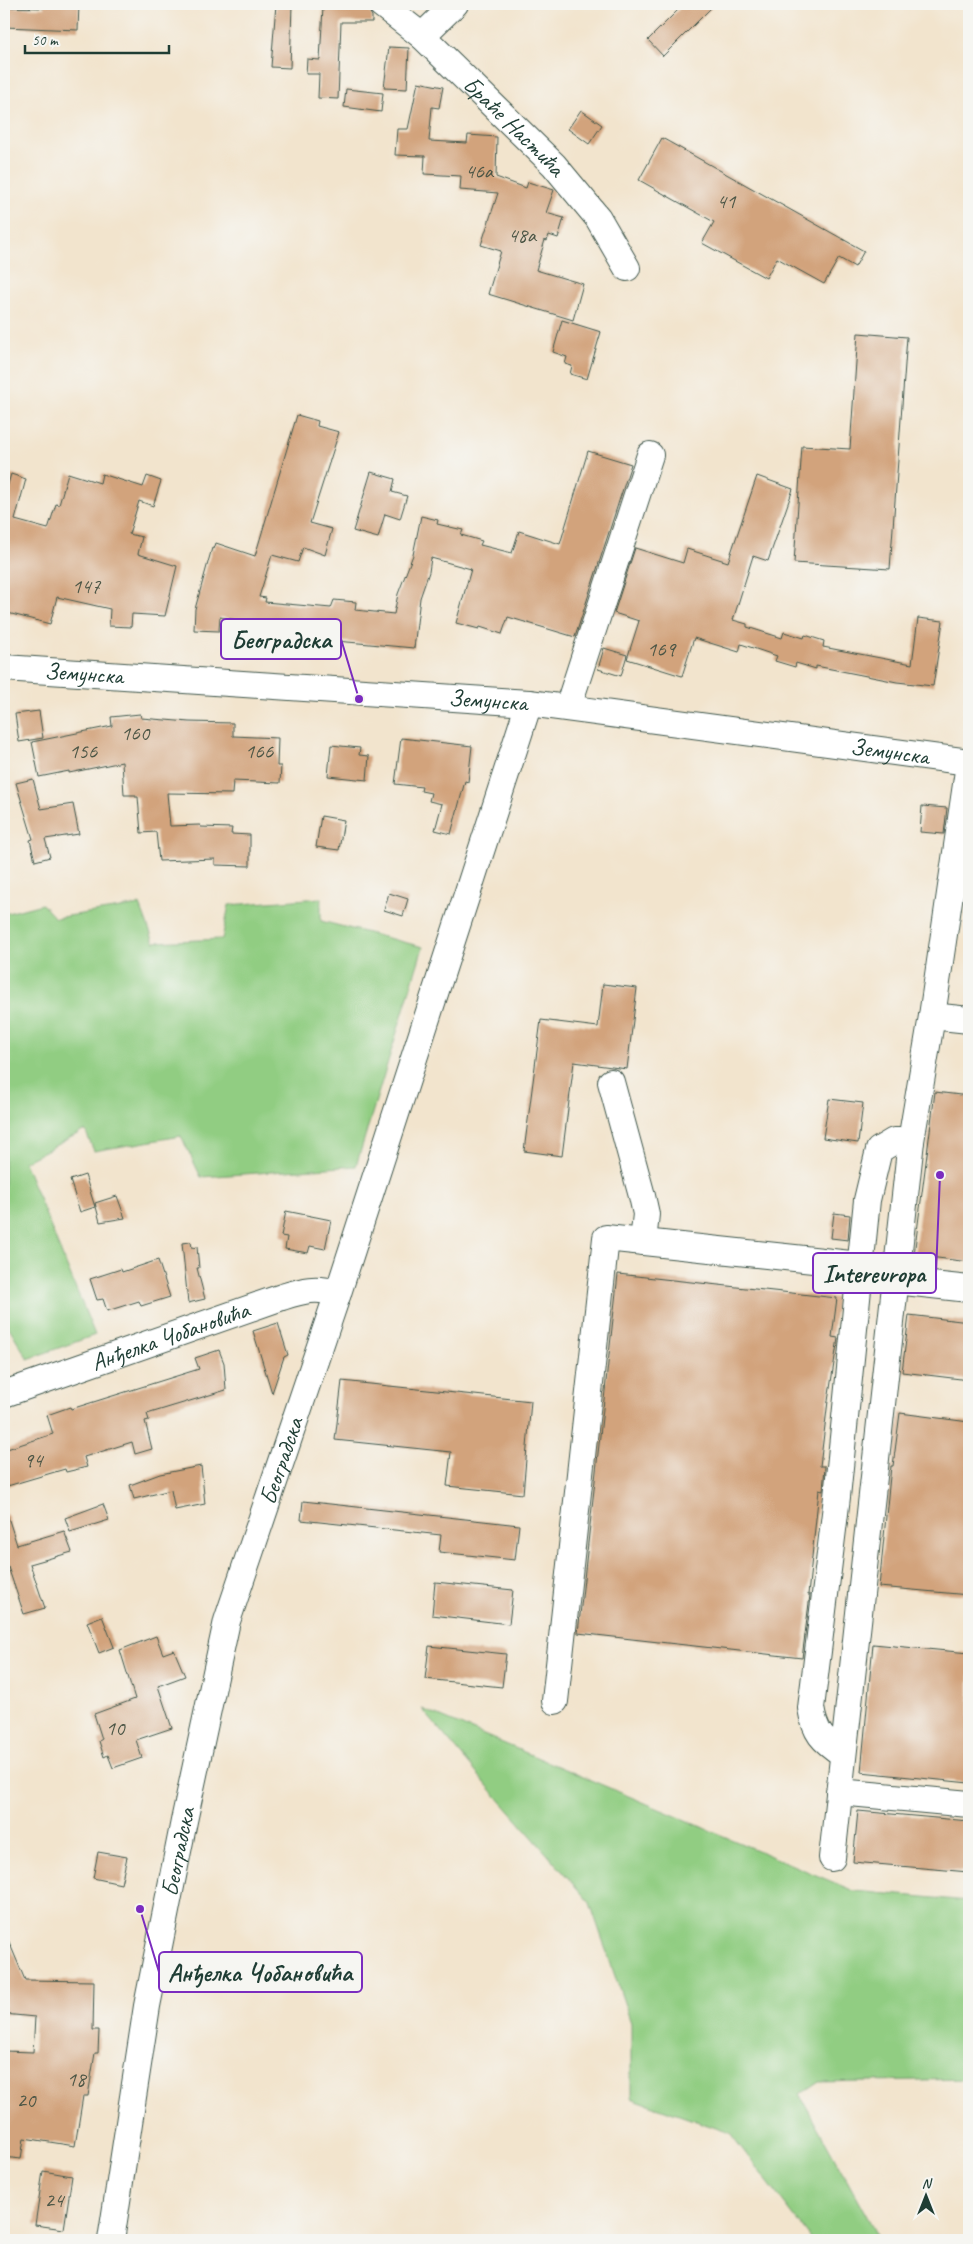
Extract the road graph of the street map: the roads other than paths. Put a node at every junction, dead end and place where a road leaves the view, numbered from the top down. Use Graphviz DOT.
graph roads {
  1 [pos="381,4"];
  2 [pos="455,4"];
  3 [pos="422,36"];
  4 [pos="627,268"];
  5 [pos="650,455"];
  6 [pos="4,668"];
  7 [pos="530,703"];
  8 [pos="568,707"];
  9 [pos="969,763"];
  10 [pos="932,1016"];
  11 [pos="969,1020"];
  12 [pos="611,1082"];
  13 [pos="911,1141"];
  14 [pos="643,1242"];
  15 [pos="860,1265"];
  16 [pos="895,1281"];
  17 [pos="969,1289"];
  18 [pos="338,1293"];
  19 [pos="4,1394"];
  20 [pos="555,1701"];
  21 [pos="843,1754"];
  22 [pos="839,1792"];
  23 [pos="969,1804"];
  24 [pos="832,1858"];
  25 [pos="112,2240"];
  1 -- 3 [label="street, Браће Настића"];
  2 -- 3 [label="street"];
  3 -- 4 [label="street, Браће Настића"];
  5 -- 8 [label="street"];
  6 -- 7 [label="street, Земунска"];
  7 -- 8 [label="street, Земунска"];
  7 -- 18 [label="street, Београдска"];
  8 -- 9 [label="street, Земунска"];
  9 -- 10 [label="street"];
  10 -- 11 [label="street"];
  10 -- 13 [label="street"];
  12 -- 14 [label="street"];
  13 -- 15 [label="street"];
  13 -- 16 [label="street"];
  14 -- 15 [label="street"];
  14 -- 20 [label="street"];
  15 -- 21 [label="street"];
  16 -- 17 [label="street"];
  16 -- 21 [label="street"];
  18 -- 19 [label="street, Анђелка Чобановића"];
  18 -- 25 [label="street, Београдска"];
  21 -- 22 [label="street"];
  22 -- 23 [label="street"];
  22 -- 24 [label="street"];
}
